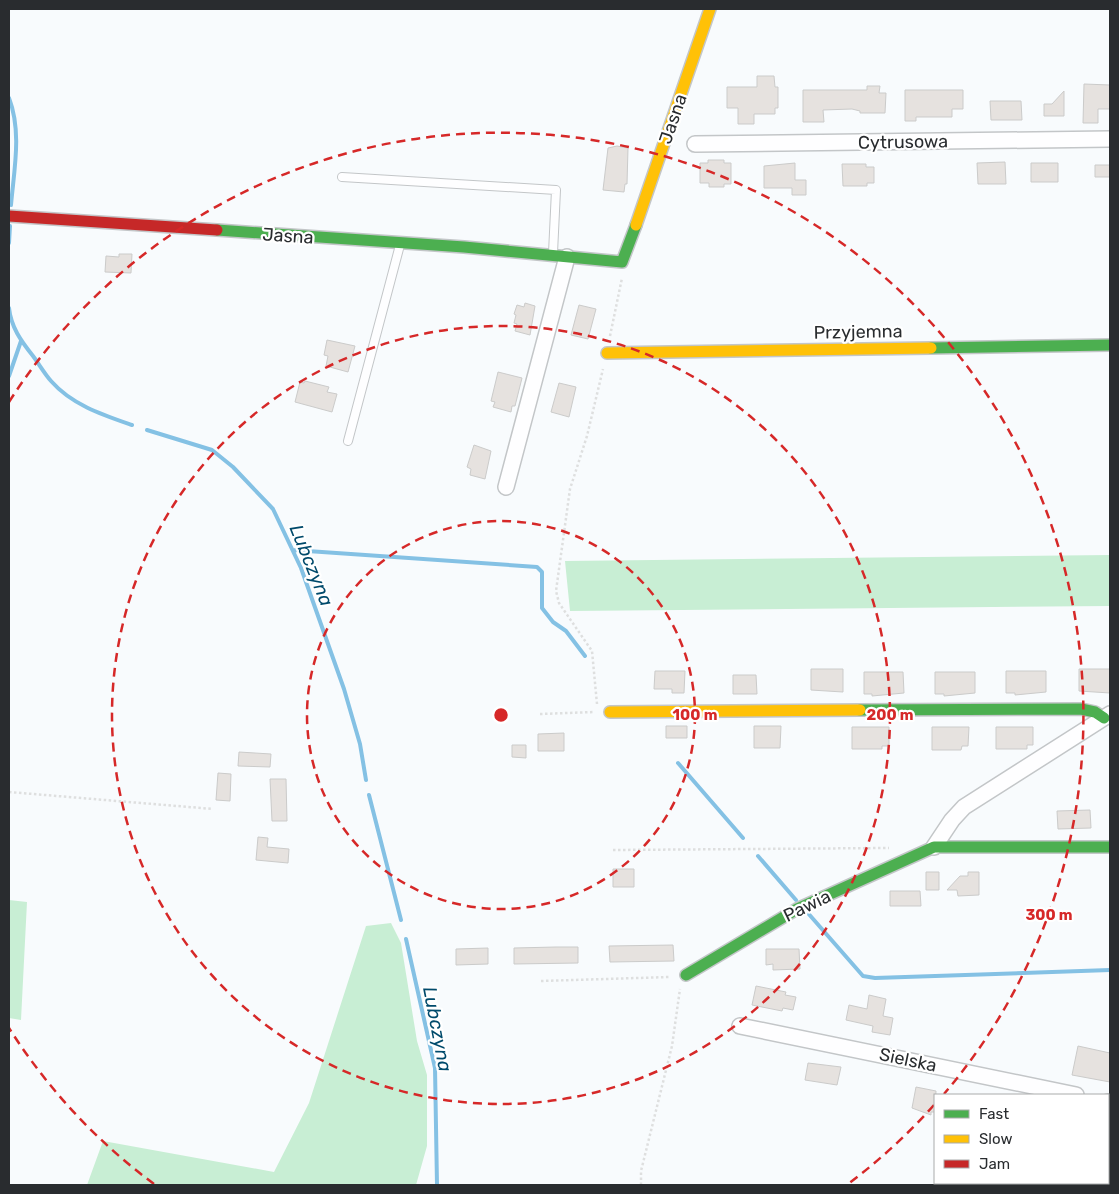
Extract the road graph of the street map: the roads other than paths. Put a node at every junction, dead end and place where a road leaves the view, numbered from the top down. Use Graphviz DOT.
graph roads {
  1 [pos="710,9"];
  2 [pos="1110,139"];
  3 [pos="695,144"];
  4 [pos="342,177"];
  5 [pos="9,216"];
  6 [pos="400,244"];
  7 [pos="560,256"];
  8 [pos="1110,345"];
  9 [pos="607,354"];
  10 [pos="348,441"];
  11 [pos="506,487"];
  12 [pos="607,712"];
  13 [pos="1107,716"];
  14 [pos="1110,847"];
  15 [pos="934,848"];
  16 [pos="686,975"];
  17 [pos="740,1026"];
  18 [pos="1071,1094"];
  1 -- 7 [label="street, Jasna"];
  2 -- 3 [label="street, Cytrusowa"];
  4 -- 7 [label="lane"];
  5 -- 6 [label="street, Jasna"];
  6 -- 7 [label="street, Jasna"];
  6 -- 10 [label="lane"];
  7 -- 11 [label="street"];
  8 -- 9 [label="street, Przyjemna"];
  12 -- 13 [label="street"];
  13 -- 15 [label="street"];
  14 -- 15 [label="street, Pawia"];
  15 -- 16 [label="street, Pawia"];
  17 -- 18 [label="street, Sielska"];
}
